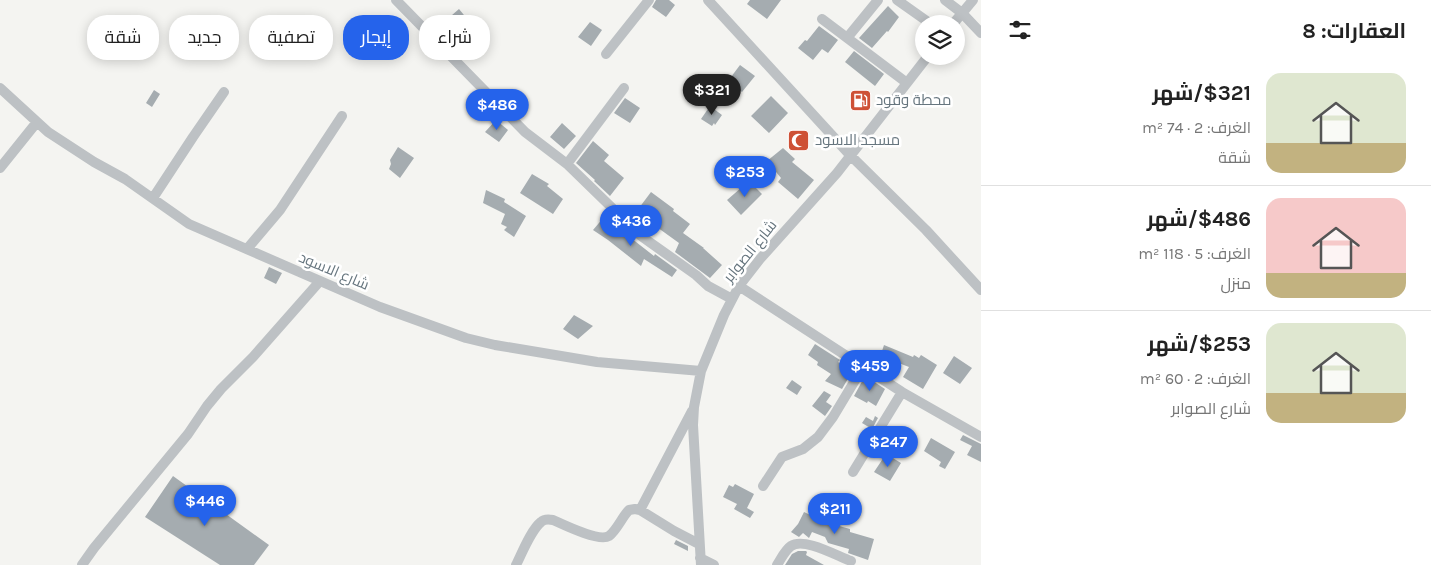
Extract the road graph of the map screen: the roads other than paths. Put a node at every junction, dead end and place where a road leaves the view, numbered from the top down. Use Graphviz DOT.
graph roads {
  1 [pos="396,0"];
  2 [pos="649,0"];
  3 [pos="708,0"];
  4 [pos="878,0"];
  5 [pos="897,0"];
  6 [pos="945,0"];
  7 [pos="972,0"];
  8 [pos="962,12"];
  9 [pos="918,15"];
  10 [pos="960,15"];
  11 [pos="822,19"];
  12 [pos="981,33"];
  13 [pos="846,38"];
  14 [pos="606,54"];
  15 [pos="921,65"];
  16 [pos="906,83"];
  17 [pos="0,88"];
  18 [pos="624,88"];
  19 [pos="224,92"];
  20 [pos="342,116"];
  21 [pos="37,122"];
  22 [pos="850,155"];
  23 [pos="567,164"];
  24 [pos="0,168"];
  25 [pos="153,198"];
  26 [pos="247,249"];
  27 [pos="320,281"];
  28 [pos="739,286"];
  29 [pos="981,290"];
  30 [pos="732,299"];
  31 [pos="863,367"];
  32 [pos="701,371"];
  33 [pos="902,392"];
  34 [pos="694,407"];
  35 [pos="981,437"];
  36 [pos="852,472"];
  37 [pos="763,486"];
  38 [pos="640,510"];
  39 [pos="700,544"];
  40 [pos="851,561"];
  41 [pos="700,562"];
  42 [pos="82,565"];
  43 [pos="516,565"];
  44 [pos="714,565"];
  45 [pos="777,565"];
  1 -- 23 [label="street"];
  2 -- 14 [label="street"];
  3 -- 22 [label="street"];
  4 -- 13 [label="street"];
  5 -- 9 [label="street"];
  6 -- 8 [label="street"];
  7 -- 8 [label="street"];
  8 -- 10 [label="street"];
  8 -- 12 [label="street"];
  11 -- 13 [label="street"];
  13 -- 16 [label="street"];
  15 -- 16 [label="street, شارع الصوابر"];
  16 -- 22 [label="street, شارع الصوابر"];
  17 -- 21 [label="street, شارع الاسود"];
  18 -- 23 [label="street"];
  19 -- 25 [label="street"];
  20 -- 26 [label="street"];
  21 -- 24 [label="street"];
  21 -- 25 [label="street, شارع الاسود"];
  22 -- 28 [label="street, شارع الصوابر"];
  22 -- 29 [label="street"];
  23 -- 30 [label="street"];
  25 -- 26 [label="street, شارع الاسود"];
  26 -- 27 [label="street, شارع الاسود"];
  27 -- 32 [label="street, شارع الاسود"];
  27 -- 42 [label="street"];
  28 -- 30 [label="street, شارع الصوابر"];
  28 -- 31 [label="street"];
  30 -- 32 [label="street, شارع الصوابر"];
  31 -- 33 [label="street"];
  31 -- 37 [label="street"];
  32 -- 34 [label="street, شارع الصوابر"];
  33 -- 35 [label="street"];
  33 -- 36 [label="street"];
  34 -- 38 [label="street"];
  34 -- 39 [label="street, شارع الصوابر"];
  38 -- 39 [label="street"];
  38 -- 43 [label="street"];
  39 -- 41 [label="street, شارع الصوابر"];
  40 -- 45 [label="street"];
  41 -- 44 [label="street"];
}
